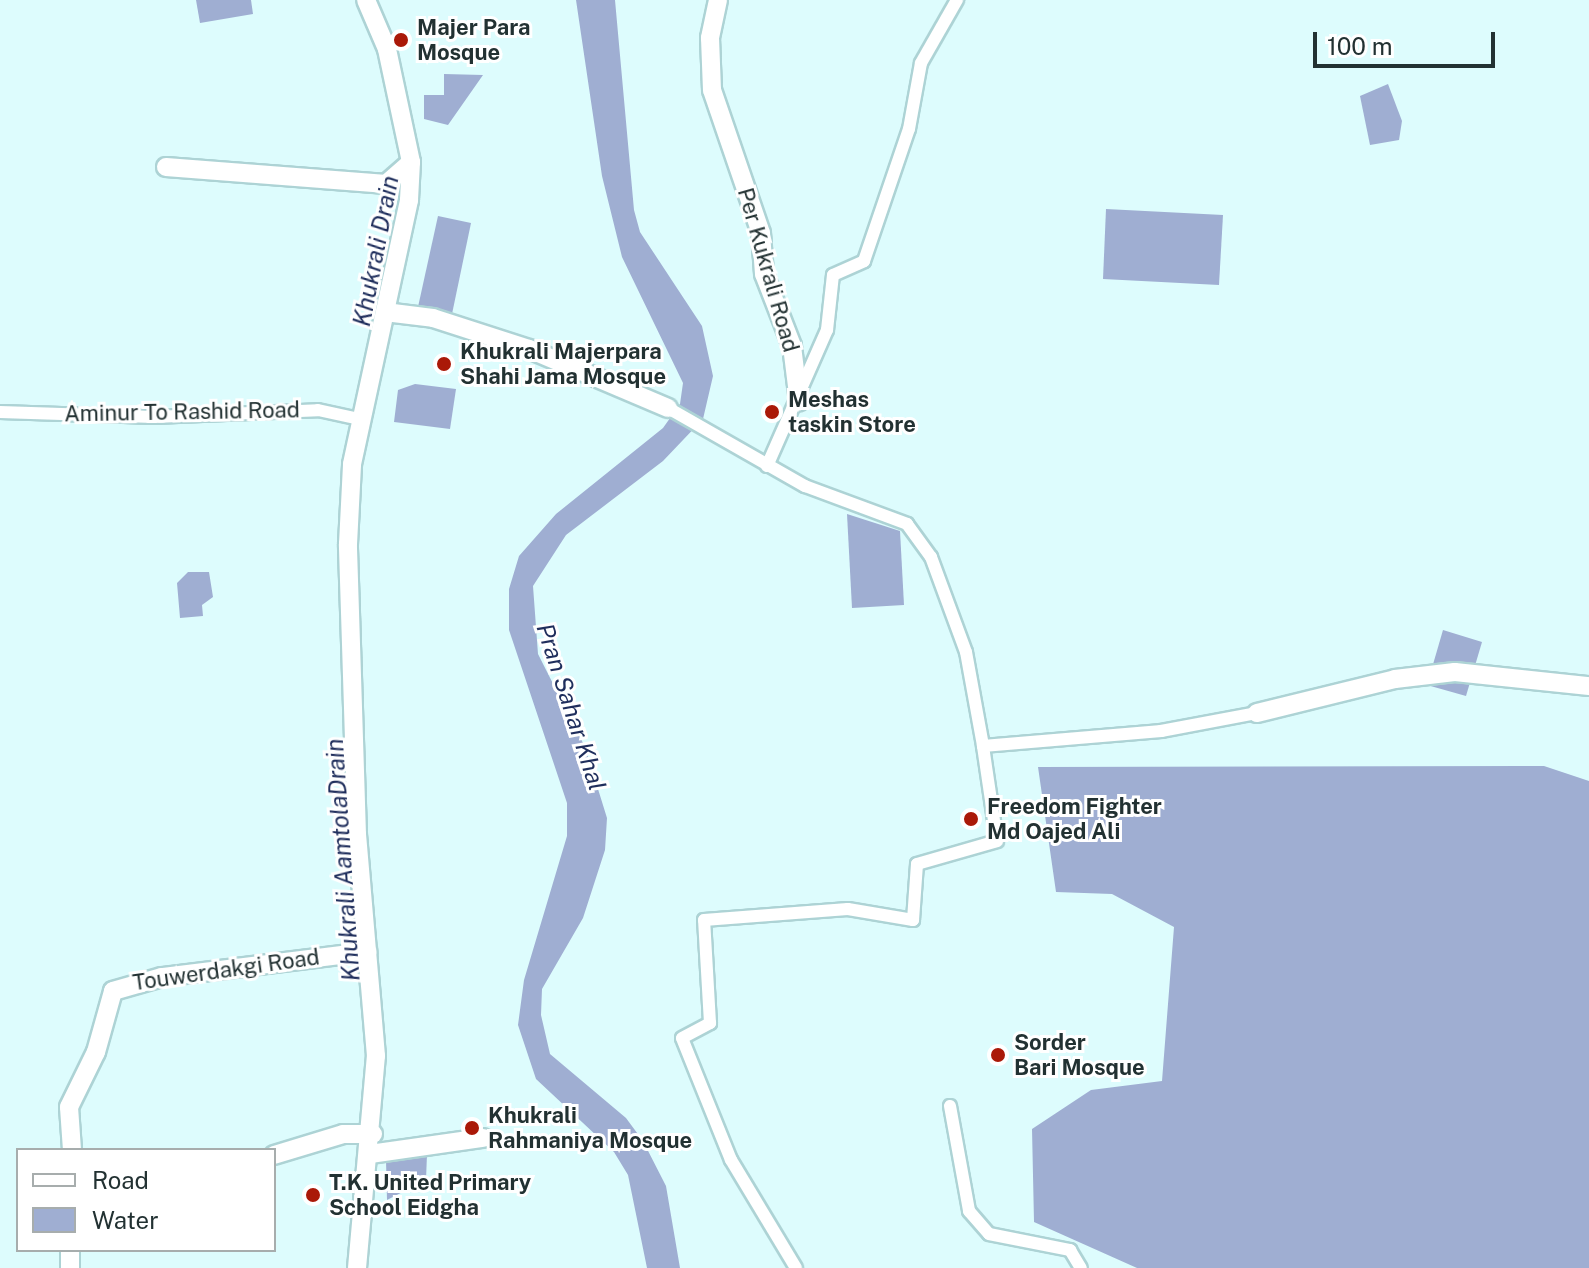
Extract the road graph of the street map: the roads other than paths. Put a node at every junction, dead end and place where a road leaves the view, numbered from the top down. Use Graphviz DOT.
graph roads {
  1 [pos="366,0"];
  2 [pos="718,0"];
  3 [pos="957,0"];
  4 [pos="411,162"];
  5 [pos="166,167"];
  6 [pos="385,312"];
  7 [pos="799,402"];
  8 [pos="668,408"];
  9 [pos="0,412"];
  10 [pos="361,420"];
  11 [pos="767,466"];
  12 [pos="1589,686"];
  13 [pos="1257,713"];
  14 [pos="983,746"];
  15 [pos="367,952"];
  16 [pos="950,1106"];
  17 [pos="373,1134"];
  18 [pos="483,1138"];
  19 [pos="72,1148"];
  20 [pos="276,1154"];
  21 [pos="370,1154"];
  22 [pos="357,1268"];
  23 [pos="796,1268"];
  24 [pos="1081,1268"];
  1 -- 4 [label="street"];
  2 -- 7 [label="street, Per Kukrali Road"];
  3 -- 7 [label="street"];
  4 -- 5 [label="street"];
  4 -- 6 [label="street"];
  6 -- 8 [label="street"];
  6 -- 10 [label="street"];
  7 -- 11 [label="street"];
  8 -- 11 [label="street"];
  9 -- 10 [label="street, Aminur To Rashid Road"];
  10 -- 15 [label="street"];
  11 -- 14 [label="street"];
  12 -- 13 [label="street"];
  13 -- 14 [label="street"];
  14 -- 23 [label="street"];
  15 -- 17 [label="street"];
  15 -- 19 [label="street, Touwerdakgi Road"];
  16 -- 24 [label="street"];
  17 -- 20 [label="street"];
  17 -- 21 [label="street"];
  18 -- 21 [label="street"];
  21 -- 22 [label="street"];
}
